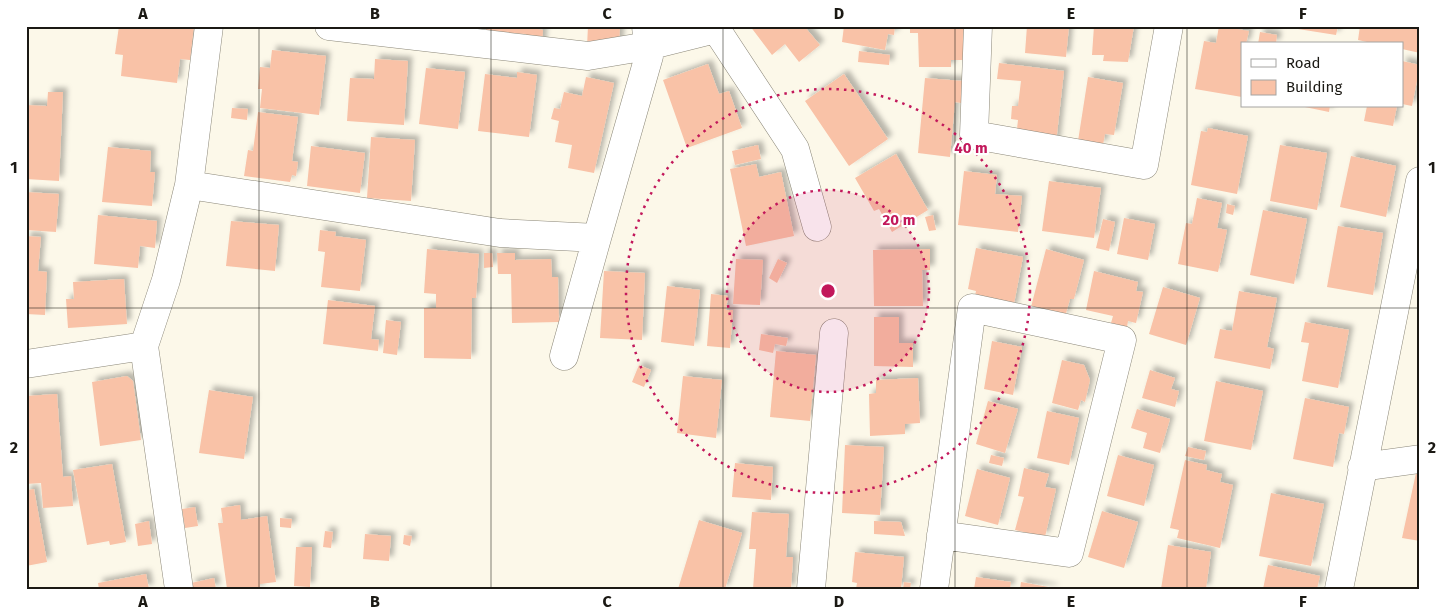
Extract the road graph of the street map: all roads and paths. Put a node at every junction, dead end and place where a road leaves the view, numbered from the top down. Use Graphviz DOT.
graph roads {
  1 [pos="209,26"];
  2 [pos="329,26"];
  3 [pos="978,26"];
  4 [pos="1169,26"];
  5 [pos="647,36"];
  6 [pos="1420,181"];
  7 [pos="188,184"];
  8 [pos="1416,218"];
  9 [pos="817,227"];
  10 [pos="596,238"];
  11 [pos="834,333"];
  12 [pos="144,346"];
  13 [pos="564,356"];
  14 [pos="26,364"];
  15 [pos="1420,459"];
  16 [pos="1362,467"];
  17 [pos="941,535"];
  18 [pos="1343,588"];
  19 [pos="179,589"];
  20 [pos="811,589"];
  21 [pos="934,589"];
  1 -- 7 [label="street"];
  2 -- 5 [label="street"];
  3 -- 4 [label="street"];
  5 -- 9 [label="street"];
  5 -- 10 [label="street"];
  6 -- 8 [label="street"];
  7 -- 10 [label="street"];
  7 -- 12 [label="street"];
  8 -- 16 [label="street"];
  10 -- 13 [label="street"];
  11 -- 20 [label="street"];
  12 -- 14 [label="street"];
  12 -- 19 [label="street"];
  15 -- 16 [label="street"];
  16 -- 18 [label="street"];
  17 -- 17 [label="street"];
  17 -- 21 [label="street"];
}
